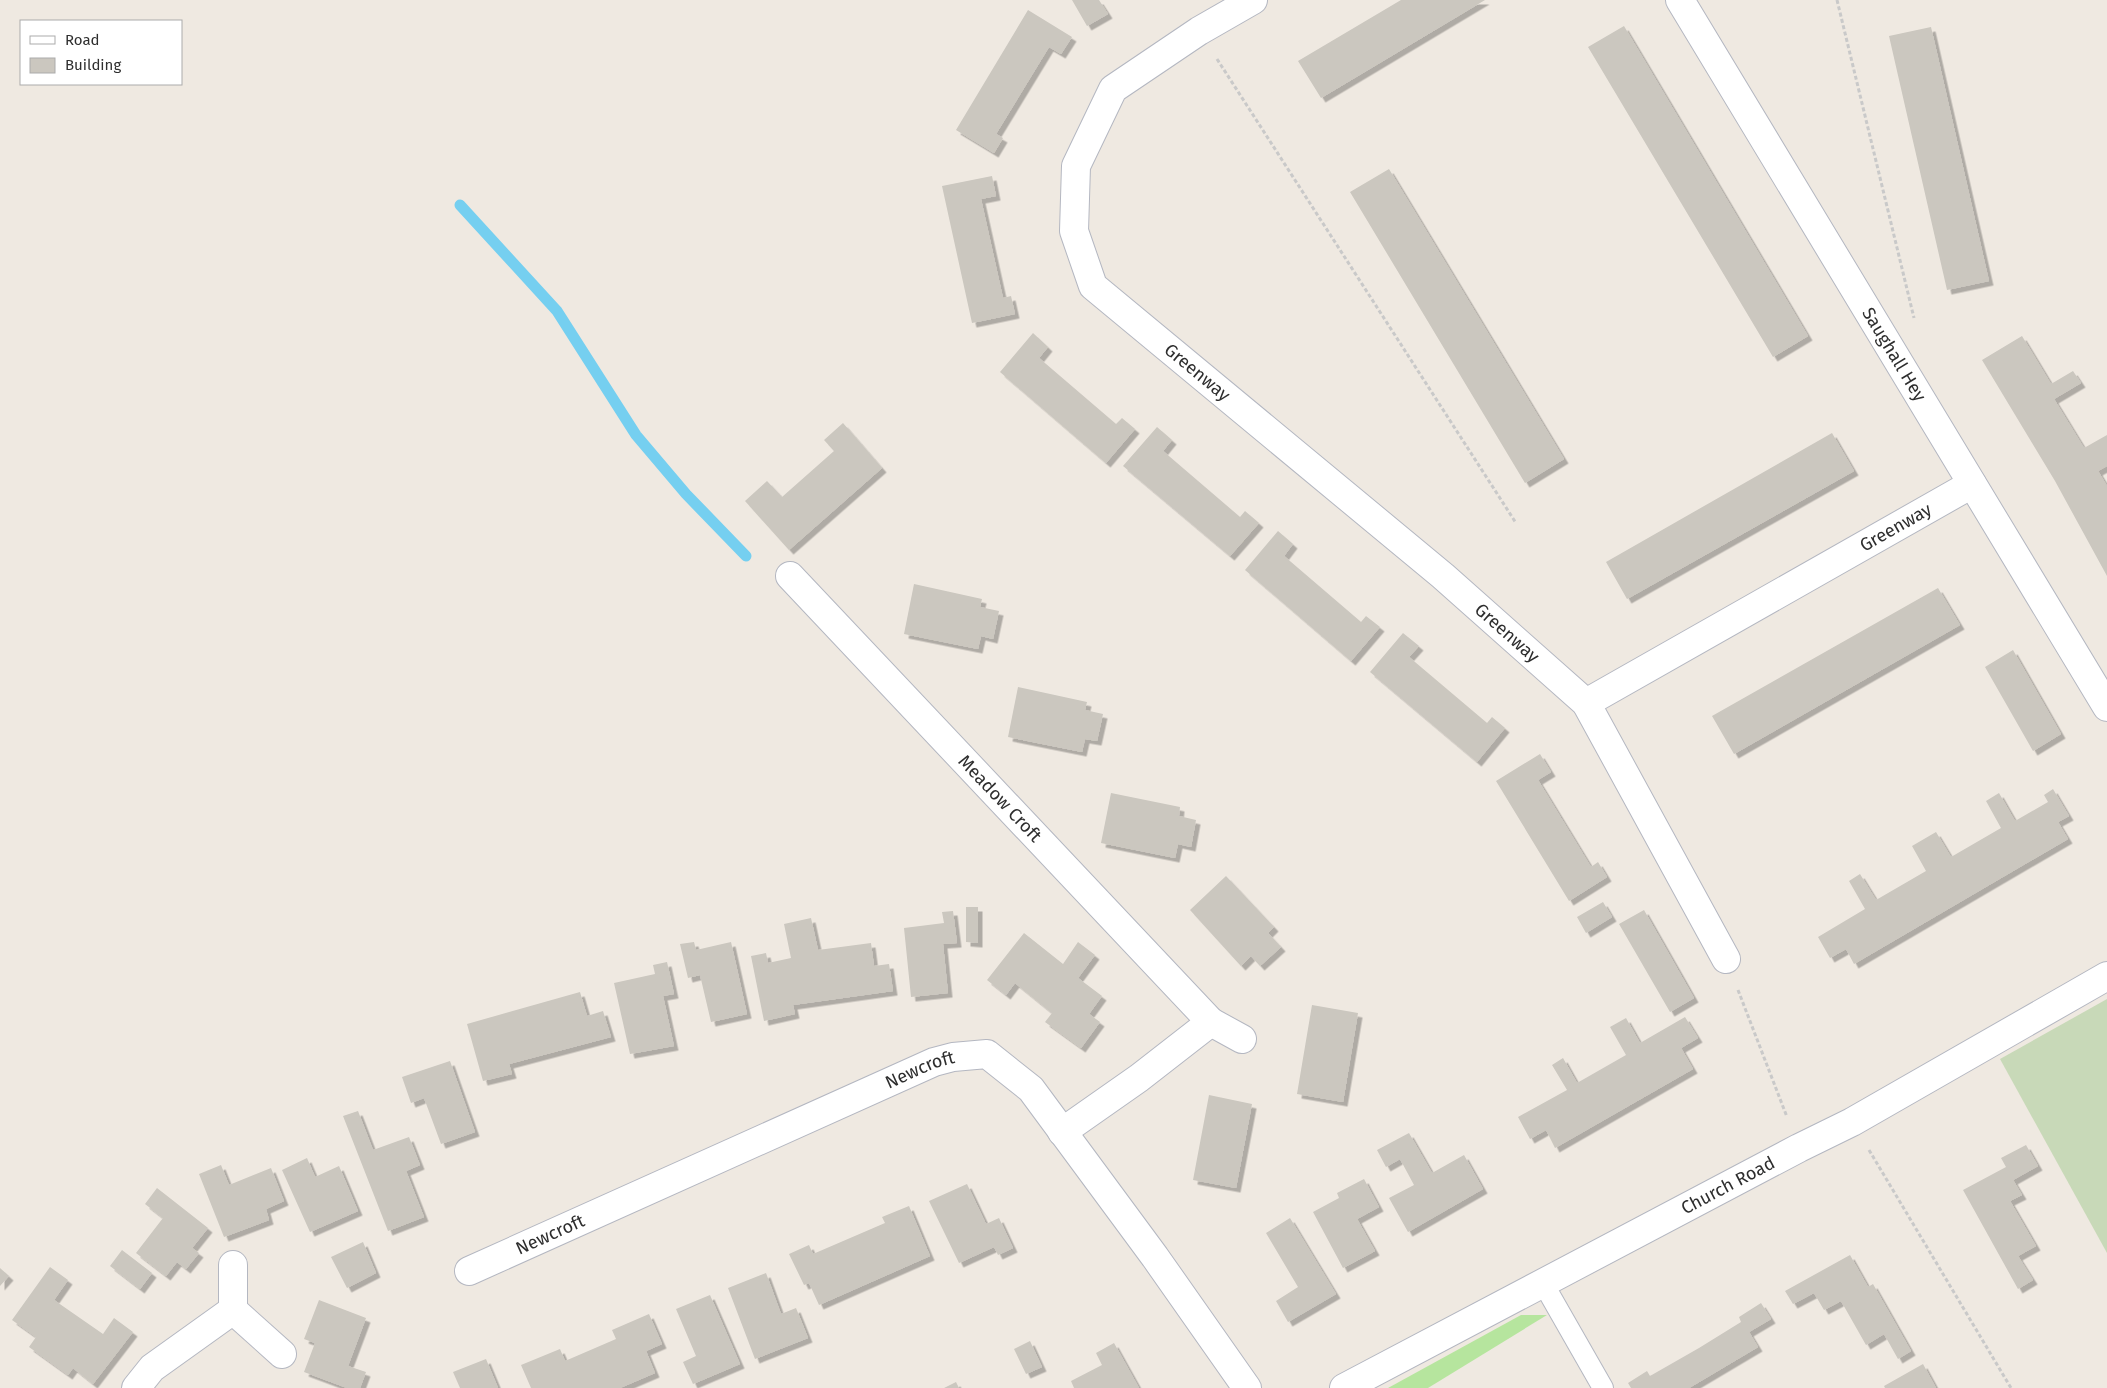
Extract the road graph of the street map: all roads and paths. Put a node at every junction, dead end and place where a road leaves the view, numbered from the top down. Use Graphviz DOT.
graph roads {
  1 [pos="1253,0"];
  2 [pos="1680,0"];
  3 [pos="1837,0"];
  4 [pos="1199,31"];
  5 [pos="1915,319"];
  6 [pos="1972,484"];
  7 [pos="1516,523"];
  8 [pos="790,576"];
  9 [pos="1586,703"];
  10 [pos="2107,708"];
  11 [pos="1726,959"];
  12 [pos="2107,976"];
  13 [pos="1211,1022"];
  14 [pos="1242,1039"];
  15 [pos="1852,1122"];
  16 [pos="1062,1132"];
  17 [pos="1799,1148"];
  18 [pos="233,1265"];
  19 [pos="469,1271"];
  20 [pos="1543,1283"];
  21 [pos="232,1310"];
  22 [pos="282,1354"];
  23 [pos="136,1388"];
  24 [pos="1247,1388"];
  25 [pos="1344,1388"];
  26 [pos="1603,1388"];
  27 [pos="2012,1388"];
  1 -- 4 [label="street, Greenway"];
  2 -- 6 [label="street, Saughall Hey"];
  3 -- 5 [label="path"];
  4 -- 7 [label="path"];
  4 -- 9 [label="street, Greenway"];
  6 -- 9 [label="street, Greenway"];
  6 -- 10 [label="street, Saughall Hey"];
  8 -- 13 [label="street, Meadow Croft"];
  9 -- 11 [label="street, Greenway"];
  11 -- 17 [label="path"];
  12 -- 15 [label="street, Church Road"];
  13 -- 14 [label="street, Meadow Croft"];
  13 -- 16 [label="street"];
  15 -- 17 [label="street, Church Road"];
  15 -- 27 [label="path"];
  16 -- 19 [label="street, Newcroft"];
  16 -- 24 [label="street, Newcroft"];
  17 -- 20 [label="street, Church Road"];
  18 -- 21 [label="street"];
  20 -- 25 [label="street, Church Road"];
  20 -- 26 [label="lane"];
  21 -- 22 [label="street"];
  21 -- 23 [label="street"];
}
